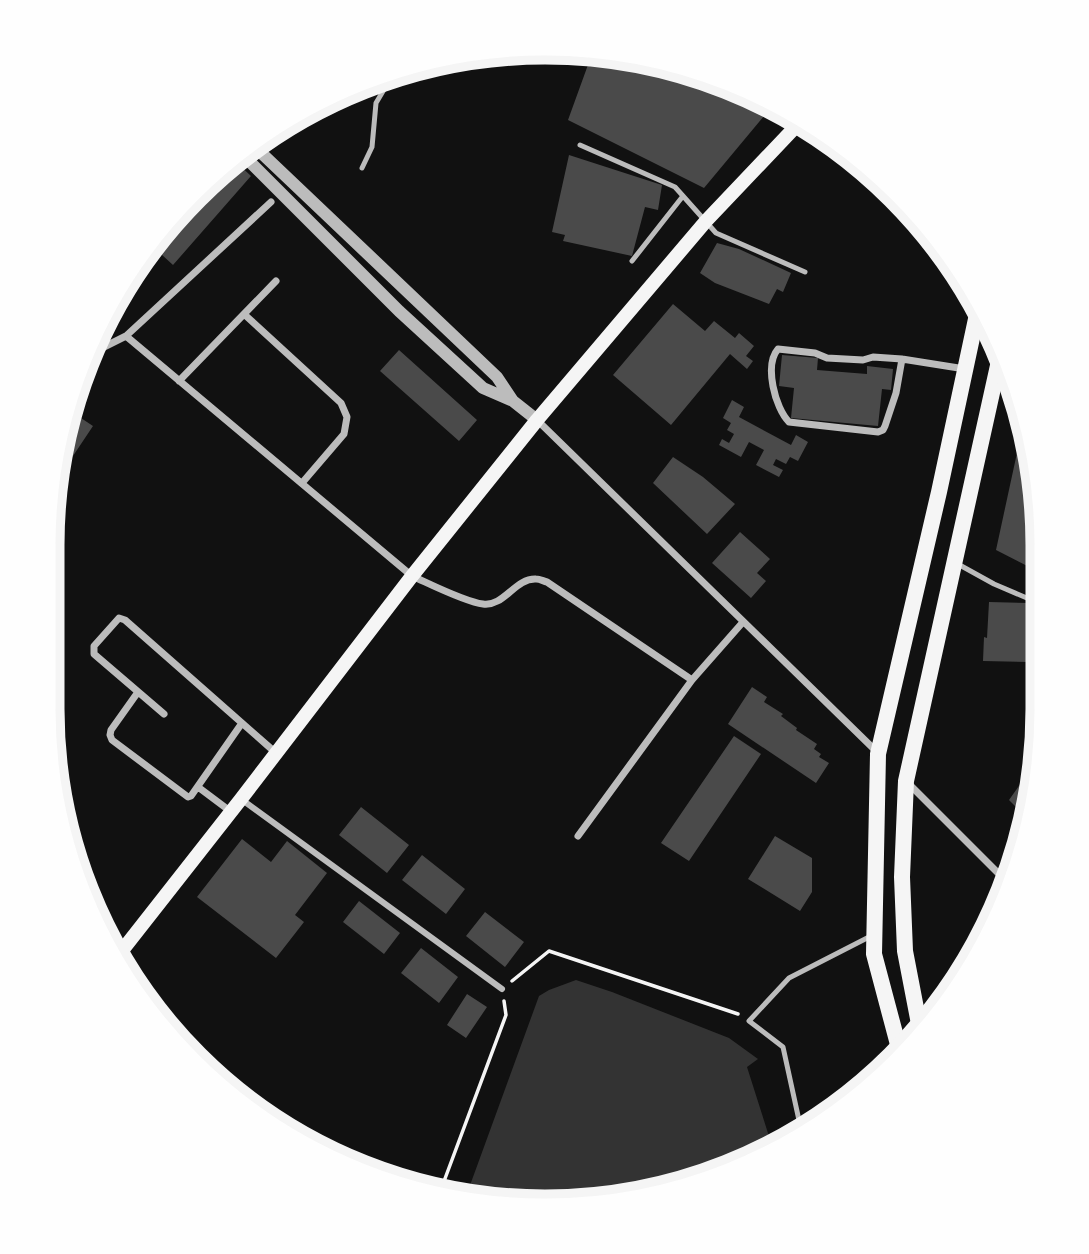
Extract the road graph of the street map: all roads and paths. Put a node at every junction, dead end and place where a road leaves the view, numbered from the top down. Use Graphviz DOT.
graph roads {
  1 [pos="386,86"];
  2 [pos="794,128"];
  3 [pos="580,145"];
  4 [pos="260,152"];
  5 [pos="248,160"];
  6 [pos="362,167"];
  7 [pos="683,196"];
  8 [pos="271,202"];
  9 [pos="706,221"];
  10 [pos="632,261"];
  11 [pos="805,272"];
  12 [pos="276,281"];
  13 [pos="245,315"];
  14 [pos="975,323"];
  15 [pos="126,336"];
  16 [pos="460,342"];
  17 [pos="101,349"];
  18 [pos="447,355"];
  19 [pos="902,359"];
  20 [pos="966,369"];
  21 [pos="997,370"];
  22 [pos="179,381"];
  23 [pos="994,383"];
  24 [pos="1004,389"];
  25 [pos="513,401"];
  26 [pos="537,420"];
  27 [pos="302,483"];
  28 [pos="955,562"];
  29 [pos="412,576"];
  30 [pos="1030,599"];
  31 [pos="743,622"];
  32 [pos="692,680"];
  33 [pos="138,692"];
  34 [pos="164,714"];
  35 [pos="242,723"];
  36 [pos="276,753"];
  37 [pos="878,754"];
  38 [pos="906,781"];
  39 [pos="198,787"];
  40 [pos="241,799"];
  41 [pos="231,812"];
  42 [pos="578,836"];
  43 [pos="1000,875"];
  44 [pos="874,934"];
  45 [pos="123,950"];
  46 [pos="502,989"];
  47 [pos="918,1018"];
  48 [pos="749,1021"];
  49 [pos="897,1041"];
  50 [pos="799,1122"];
  51 [pos="443,1183"];
  1 -- 6 [label="lane"];
  2 -- 9 [label="main road"];
  3 -- 7 [label="lane"];
  4 -- 16 [label="street"];
  5 -- 18 [label="street"];
  7 -- 9 [label="lane"];
  7 -- 10 [label="lane"];
  8 -- 15 [label="street"];
  9 -- 11 [label="lane"];
  9 -- 26 [label="main road"];
  12 -- 13 [label="street"];
  13 -- 22 [label="street"];
  13 -- 27 [label="street"];
  14 -- 20 [label="main road"];
  15 -- 17 [label="street"];
  15 -- 22 [label="street"];
  16 -- 18 [label="street"];
  16 -- 25 [label="street"];
  18 -- 25 [label="street"];
  19 -- 19 [label="street"];
  19 -- 20 [label="street"];
  20 -- 37 [label="main road"];
  21 -- 23 [label="main road"];
  22 -- 27 [label="street"];
  23 -- 24 [label="lane"];
  23 -- 28 [label="main road"];
  25 -- 26 [label="street"];
  26 -- 29 [label="main road"];
  26 -- 31 [label="street"];
  27 -- 29 [label="street"];
  28 -- 30 [label="lane"];
  28 -- 38 [label="main road"];
  29 -- 32 [label="street"];
  29 -- 36 [label="main road"];
  31 -- 32 [label="street"];
  31 -- 37 [label="street"];
  32 -- 42 [label="street"];
  33 -- 34 [label="street"];
  33 -- 35 [label="street"];
  33 -- 39 [label="street"];
  35 -- 36 [label="street"];
  35 -- 39 [label="street"];
  36 -- 40 [label="main road"];
  37 -- 44 [label="main road"];
  38 -- 43 [label="street"];
  38 -- 47 [label="main road"];
  39 -- 41 [label="street"];
  40 -- 41 [label="main road"];
  40 -- 46 [label="street"];
  41 -- 45 [label="main road"];
  44 -- 48 [label="lane"];
  44 -- 49 [label="main road"];
  46 -- 48 [label="path"];
  46 -- 51 [label="path"];
  48 -- 50 [label="lane"];
}
